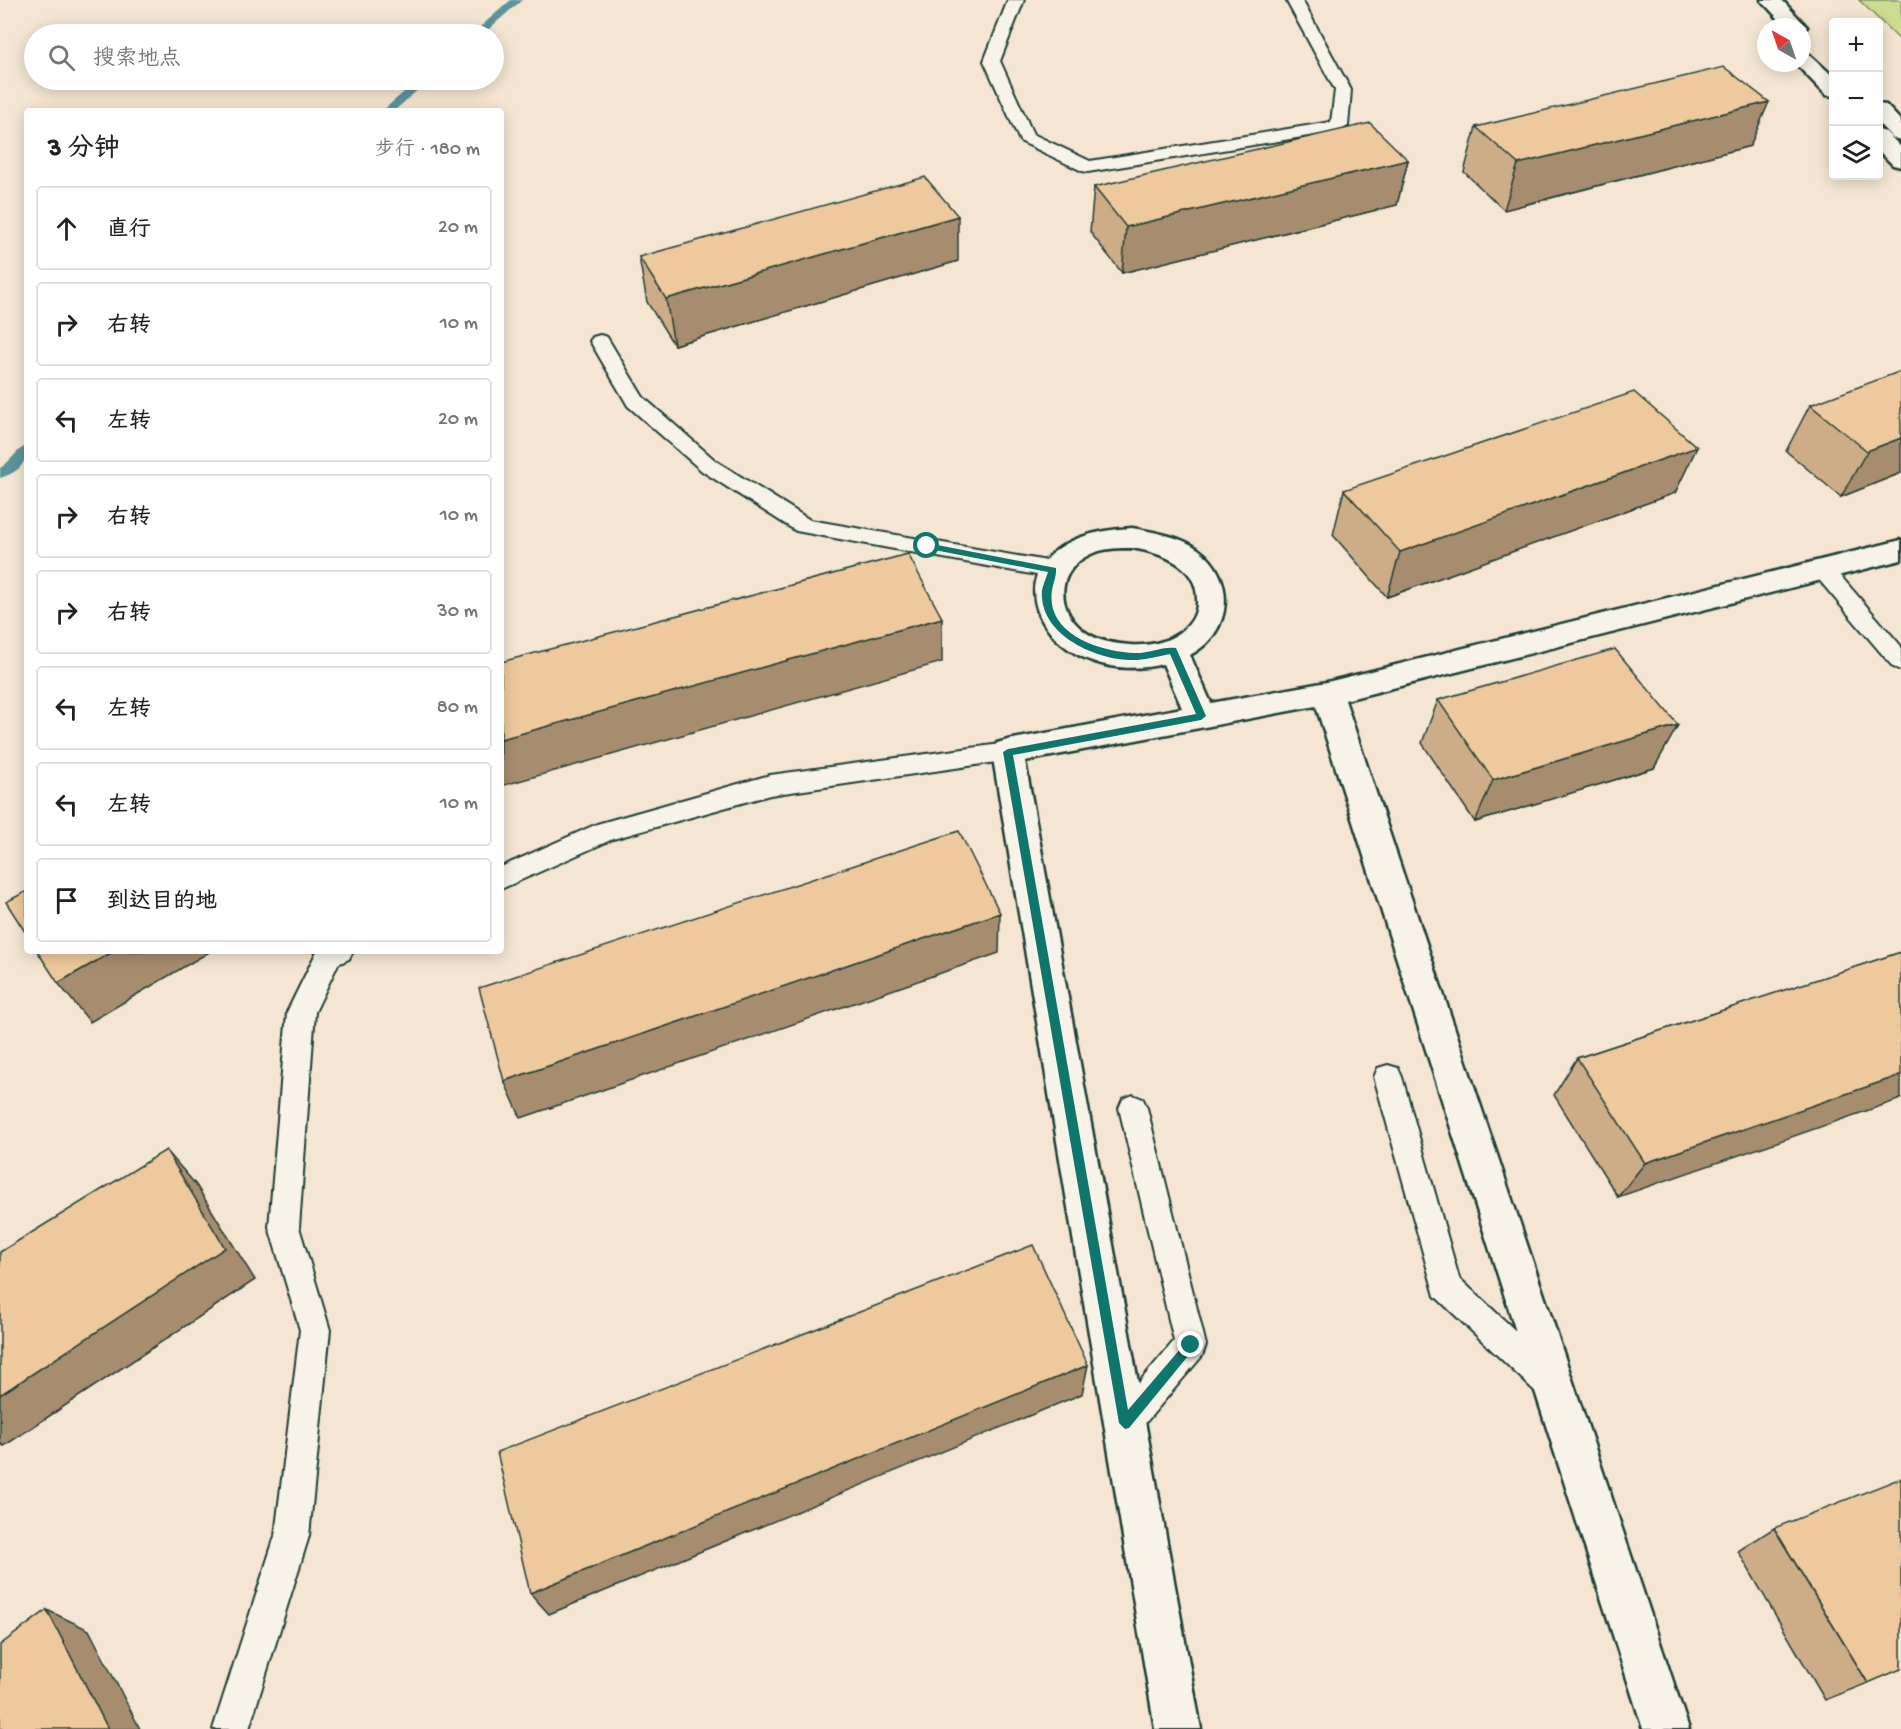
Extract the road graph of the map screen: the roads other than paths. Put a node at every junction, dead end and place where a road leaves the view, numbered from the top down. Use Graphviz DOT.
graph roads {
  1 [pos="1016,0"];
  2 [pos="1294,0"];
  3 [pos="1762,3"];
  4 [pos="1769,18"];
  5 [pos="1784,18"];
  6 [pos="1811,41"];
  7 [pos="1829,60"];
  8 [pos="1811,67"];
  9 [pos="1829,86"];
  10 [pos="1883,115"];
  11 [pos="1901,133"];
  12 [pos="1883,141"];
  13 [pos="1901,160"];
  14 [pos="600,341"];
  15 [pos="1901,550"];
  16 [pos="1053,570"];
  17 [pos="1823,570"];
  18 [pos="1173,651"];
  19 [pos="1901,661"];
  20 [pos="1327,693"];
  21 [pos="1201,716"];
  22 [pos="1008,752"];
  23 [pos="504,878"];
  24 [pos="332,954"];
  25 [pos="1388,1077"];
  26 [pos="1133,1108"];
  27 [pos="1554,1387"];
  28 [pos="1125,1423"];
  29 [pos="231,1729"];
  30 [pos="1178,1729"];
  31 [pos="1666,1729"];
  1 -- 2 [label="lane"];
  3 -- 4 [label="street"];
  3 -- 5 [label="street"];
  6 -- 7 [label="street"];
  8 -- 9 [label="street"];
  10 -- 11 [label="street"];
  12 -- 13 [label="street"];
  14 -- 16 [label="lane"];
  15 -- 17 [label="street"];
  16 -- 18 [label="street"];
  16 -- 18 [label="street"];
  17 -- 19 [label="lane"];
  17 -- 20 [label="street"];
  18 -- 21 [label="street"];
  20 -- 21 [label="street"];
  20 -- 27 [label="street"];
  21 -- 22 [label="street"];
  22 -- 23 [label="lane"];
  22 -- 28 [label="street"];
  24 -- 29 [label="lane"];
  25 -- 27 [label="lane"];
  26 -- 28 [label="lane"];
  27 -- 31 [label="street"];
  28 -- 30 [label="street"];
}
